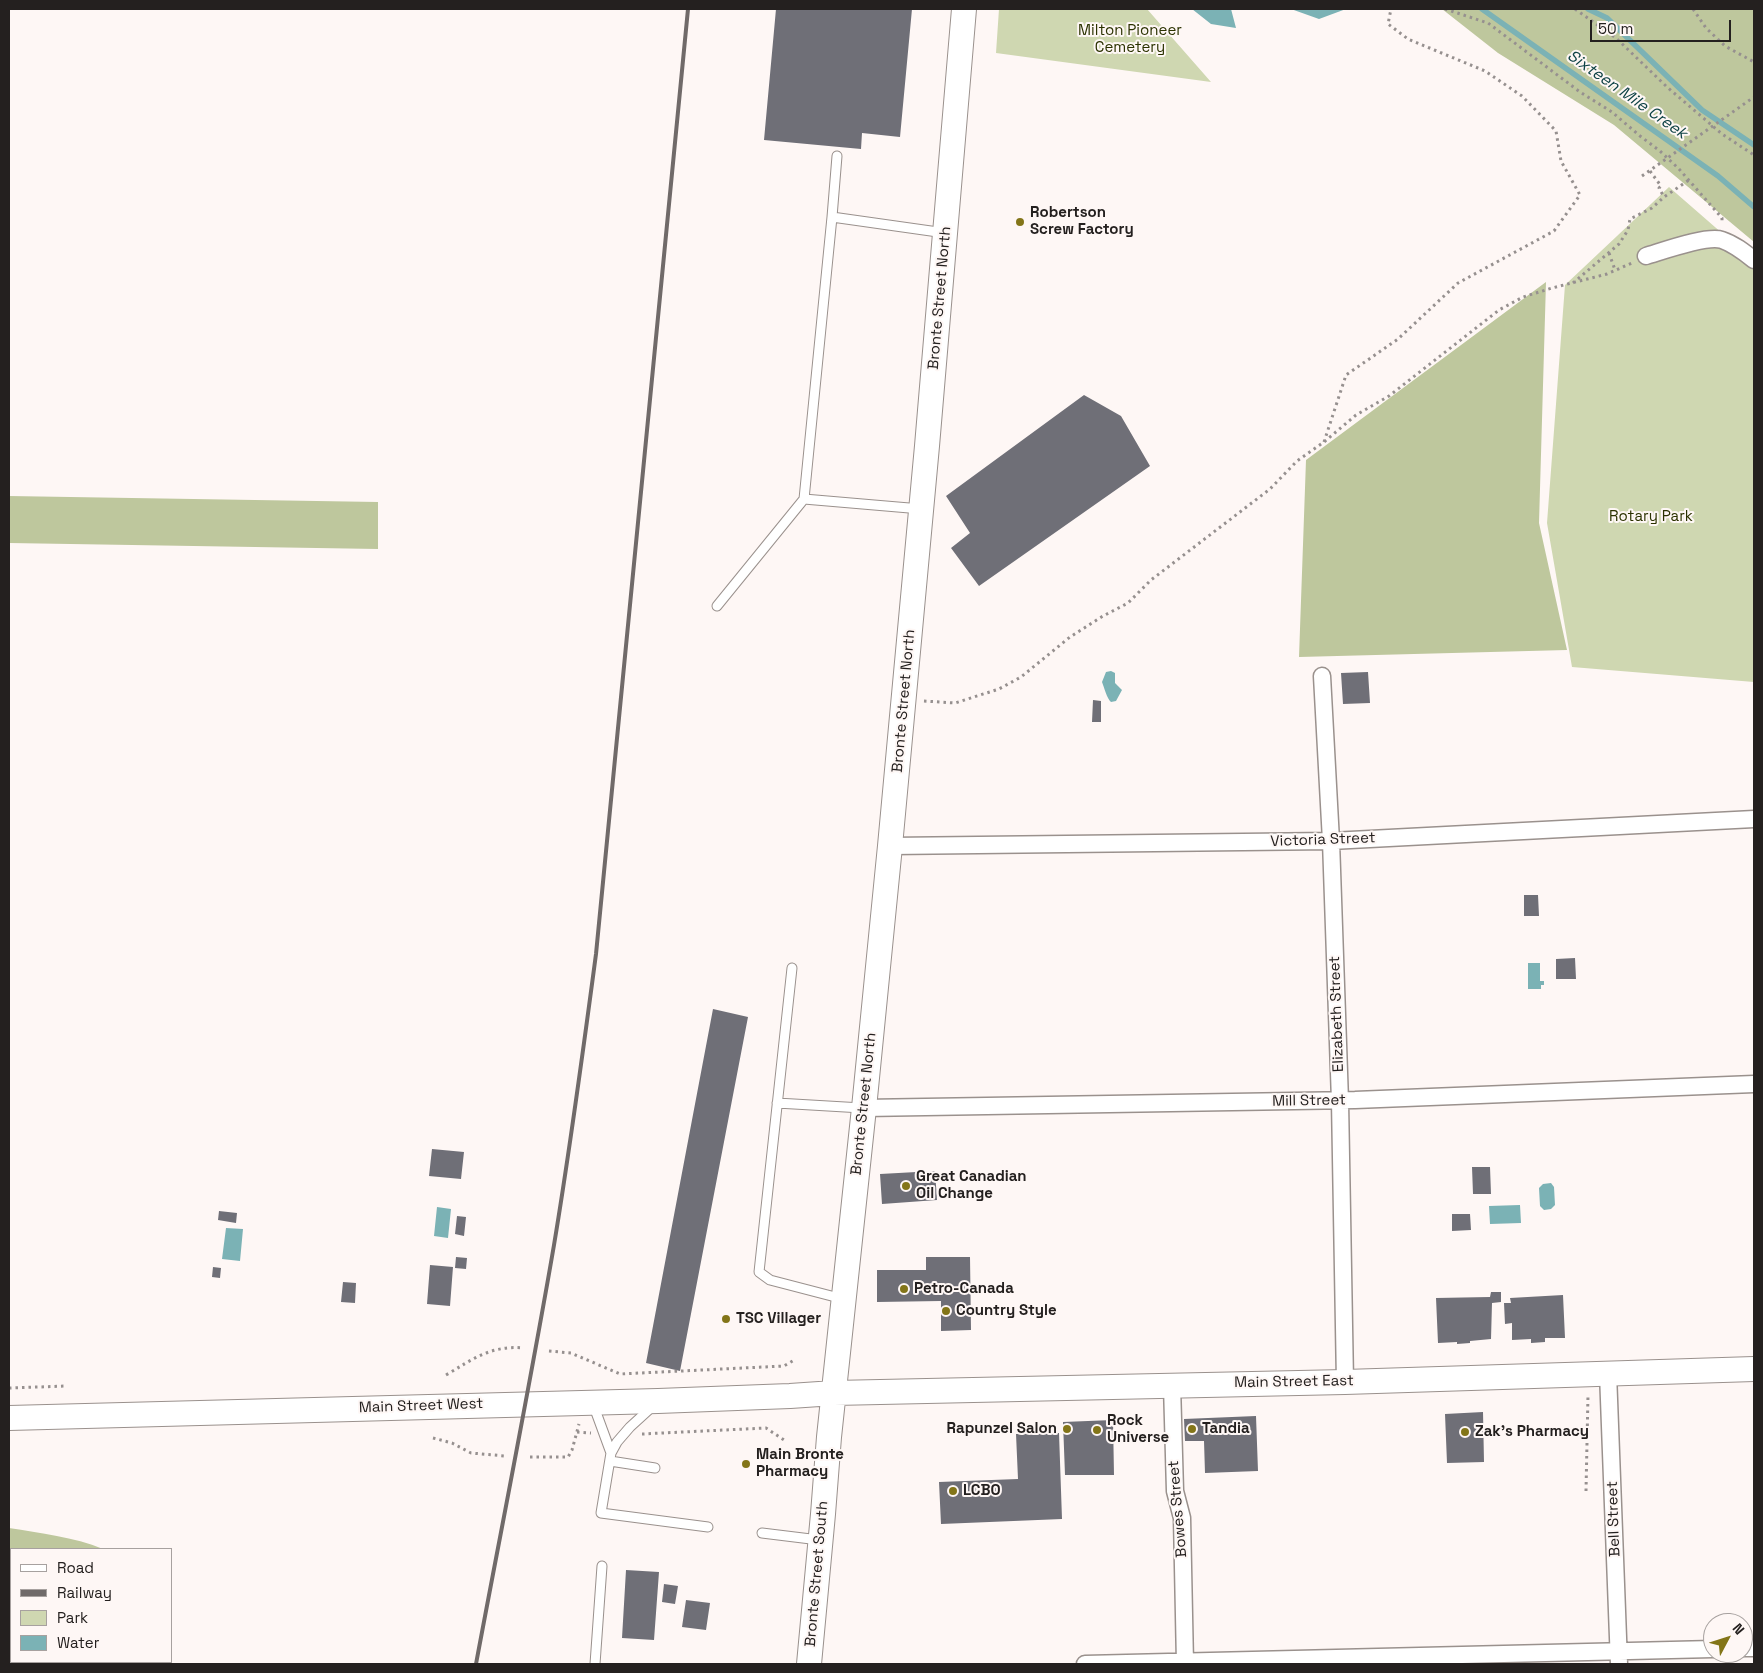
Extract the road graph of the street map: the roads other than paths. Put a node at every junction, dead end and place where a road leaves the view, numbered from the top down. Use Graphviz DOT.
graph roads {
  1 [pos="964,9"];
  2 [pos="837,156"];
  3 [pos="832,218"];
  4 [pos="945,233"];
  5 [pos="1646,256"];
  6 [pos="1754,260"];
  7 [pos="804,499"];
  8 [pos="921,509"];
  9 [pos="717,606"];
  10 [pos="1322,676"];
  11 [pos="1754,819"];
  12 [pos="1331,841"];
  13 [pos="890,846"];
  14 [pos="792,968"];
  15 [pos="1754,1084"];
  16 [pos="1340,1100"];
  17 [pos="777,1104"];
  18 [pos="864,1108"];
  19 [pos="844,1299"];
  20 [pos="1754,1369"];
  21 [pos="1608,1373"];
  22 [pos="1344,1382"];
  23 [pos="1172,1385"];
  24 [pos="834,1393"];
  25 [pos="658,1400"];
  26 [pos="588,1402"];
  27 [pos="9,1418"];
  28 [pos="610,1457"];
  29 [pos="655,1468"];
  30 [pos="708,1527"];
  31 [pos="762,1533"];
  32 [pos="821,1541"];
  33 [pos="602,1566"];
  34 [pos="1703,1650"];
  35 [pos="1618,1658"];
  36 [pos="1185,1663"];
  37 [pos="595,1664"];
  38 [pos="809,1664"];
  39 [pos="1085,1664"];
  1 -- 4 [label="main road, Bronte Street North"];
  2 -- 3 [label="lane"];
  3 -- 4 [label="lane"];
  3 -- 7 [label="lane"];
  4 -- 8 [label="main road, Bronte Street North"];
  5 -- 6 [label="street"];
  7 -- 8 [label="lane"];
  7 -- 9 [label="lane"];
  8 -- 13 [label="main road, Bronte Street North"];
  10 -- 12 [label="street, Elizabeth Street"];
  11 -- 12 [label="street, Victoria Street"];
  12 -- 13 [label="street, Victoria Street"];
  12 -- 16 [label="street, Elizabeth Street"];
  13 -- 18 [label="main road, Bronte Street North"];
  14 -- 17 [label="lane"];
  15 -- 16 [label="street, Mill Street"];
  16 -- 18 [label="street, Mill Street"];
  16 -- 22 [label="street, Elizabeth Street"];
  17 -- 18 [label="lane"];
  17 -- 19 [label="lane"];
  18 -- 19 [label="main road, Bronte Street North"];
  19 -- 24 [label="main road, Bronte Street North"];
  20 -- 21 [label="main road, Main Street East"];
  21 -- 22 [label="main road, Main Street East"];
  21 -- 35 [label="street, Bell Street"];
  22 -- 23 [label="main road, Main Street East"];
  23 -- 24 [label="main road, Main Street East"];
  23 -- 36 [label="street, Bowes Street"];
  24 -- 25 [label="main road, Main Street West"];
  24 -- 32 [label="main road, Bronte Street South"];
  25 -- 26 [label="main road, Main Street West"];
  25 -- 28 [label="lane"];
  26 -- 27 [label="main road, Main Street West"];
  26 -- 28 [label="lane"];
  28 -- 29 [label="lane"];
  28 -- 30 [label="lane"];
  31 -- 32 [label="lane"];
  32 -- 38 [label="main road, Bronte Street South"];
  33 -- 37 [label="lane"];
  34 -- 35 [label="street"];
  35 -- 36 [label="street"];
  36 -- 39 [label="street"];
}
